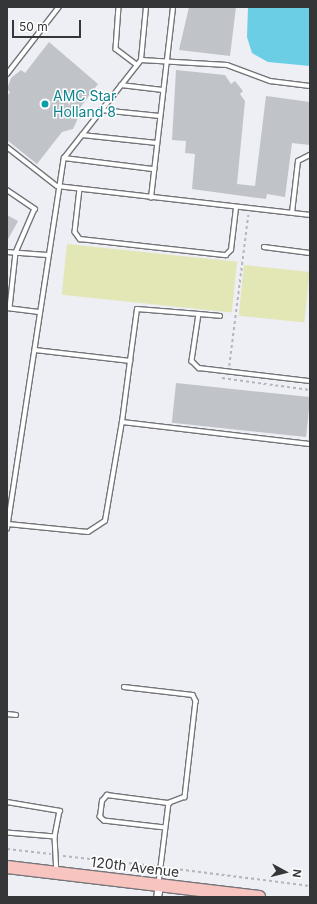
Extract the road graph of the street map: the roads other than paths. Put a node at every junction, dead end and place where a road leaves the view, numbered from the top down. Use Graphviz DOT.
graph roads {
  1 [pos="59,7"];
  2 [pos="119,7"];
  3 [pos="146,7"];
  4 [pos="173,7"];
  5 [pos="166,59"];
  6 [pos="140,60"];
  7 [pos="137,65"];
  8 [pos="7,74"];
  9 [pos="121,85"];
  10 [pos="310,86"];
  11 [pos="163,90"];
  12 [pos="101,110"];
  13 [pos="160,116"];
  14 [pos="82,135"];
  15 [pos="157,143"];
  16 [pos="7,147"];
  17 [pos="310,155"];
  18 [pos="64,158"];
  19 [pos="154,170"];
  20 [pos="57,186"];
  21 [pos="80,189"];
  22 [pos="7,190"];
  23 [pos="151,198"];
  24 [pos="236,208"];
  25 [pos="292,213"];
  26 [pos="310,215"];
  27 [pos="264,247"];
  28 [pos="7,252"];
  29 [pos="16,253"];
  30 [pos="310,253"];
  31 [pos="47,255"];
  32 [pos="8,308"];
  33 [pos="38,312"];
  34 [pos="199,314"];
  35 [pos="220,316"];
  36 [pos="35,350"];
  37 [pos="130,361"];
  38 [pos="310,381"];
  39 [pos="122,422"];
  40 [pos="310,444"];
  41 [pos="8,524"];
  42 [pos="7,529"];
  43 [pos="124,687"];
  44 [pos="7,714"];
  45 [pos="16,715"];
  46 [pos="7,802"];
  47 [pos="169,803"];
  48 [pos="166,828"];
  49 [pos="7,833"];
  50 [pos="55,837"];
  51 [pos="7,867"];
  52 [pos="58,873"];
  53 [pos="158,891"];
  54 [pos="256,897"];
  1 -- 8 [label="lane"];
  2 -- 7 [label="lane"];
  3 -- 6 [label="lane"];
  4 -- 5 [label="lane"];
  5 -- 6 [label="lane"];
  5 -- 10 [label="lane"];
  5 -- 11 [label="lane"];
  6 -- 7 [label="lane"];
  7 -- 9 [label="lane"];
  9 -- 11 [label="lane"];
  9 -- 12 [label="lane"];
  11 -- 13 [label="lane"];
  12 -- 13 [label="lane"];
  12 -- 14 [label="lane"];
  13 -- 15 [label="lane"];
  14 -- 15 [label="lane"];
  14 -- 18 [label="lane"];
  15 -- 19 [label="lane"];
  16 -- 20 [label="lane"];
  17 -- 25 [label="lane"];
  18 -- 19 [label="lane"];
  18 -- 20 [label="lane"];
  19 -- 23 [label="lane"];
  20 -- 21 [label="lane"];
  20 -- 31 [label="lane"];
  21 -- 23 [label="lane"];
  21 -- 24 [label="lane"];
  22 -- 29 [label="lane"];
  23 -- 24 [label="lane"];
  24 -- 25 [label="lane"];
  25 -- 26 [label="lane"];
  27 -- 30 [label="lane"];
  28 -- 29 [label="lane"];
  29 -- 31 [label="lane"];
  29 -- 32 [label="lane"];
  31 -- 33 [label="lane"];
  32 -- 33 [label="lane"];
  33 -- 36 [label="lane"];
  34 -- 35 [label="lane"];
  34 -- 37 [label="lane"];
  34 -- 38 [label="lane"];
  36 -- 37 [label="lane"];
  36 -- 41 [label="lane"];
  37 -- 39 [label="lane"];
  39 -- 40 [label="lane"];
  39 -- 41 [label="lane"];
  41 -- 42 [label="lane"];
  43 -- 47 [label="lane"];
  44 -- 45 [label="lane"];
  46 -- 50 [label="lane"];
  47 -- 48 [label="lane"];
  47 -- 48 [label="lane"];
  48 -- 53 [label="lane"];
  49 -- 50 [label="lane"];
  50 -- 52 [label="lane"];
  51 -- 52 [label="main road, 120th Avenue"];
  52 -- 53 [label="main road, 120th Avenue"];
  53 -- 54 [label="main road, 120th Avenue"];
}
